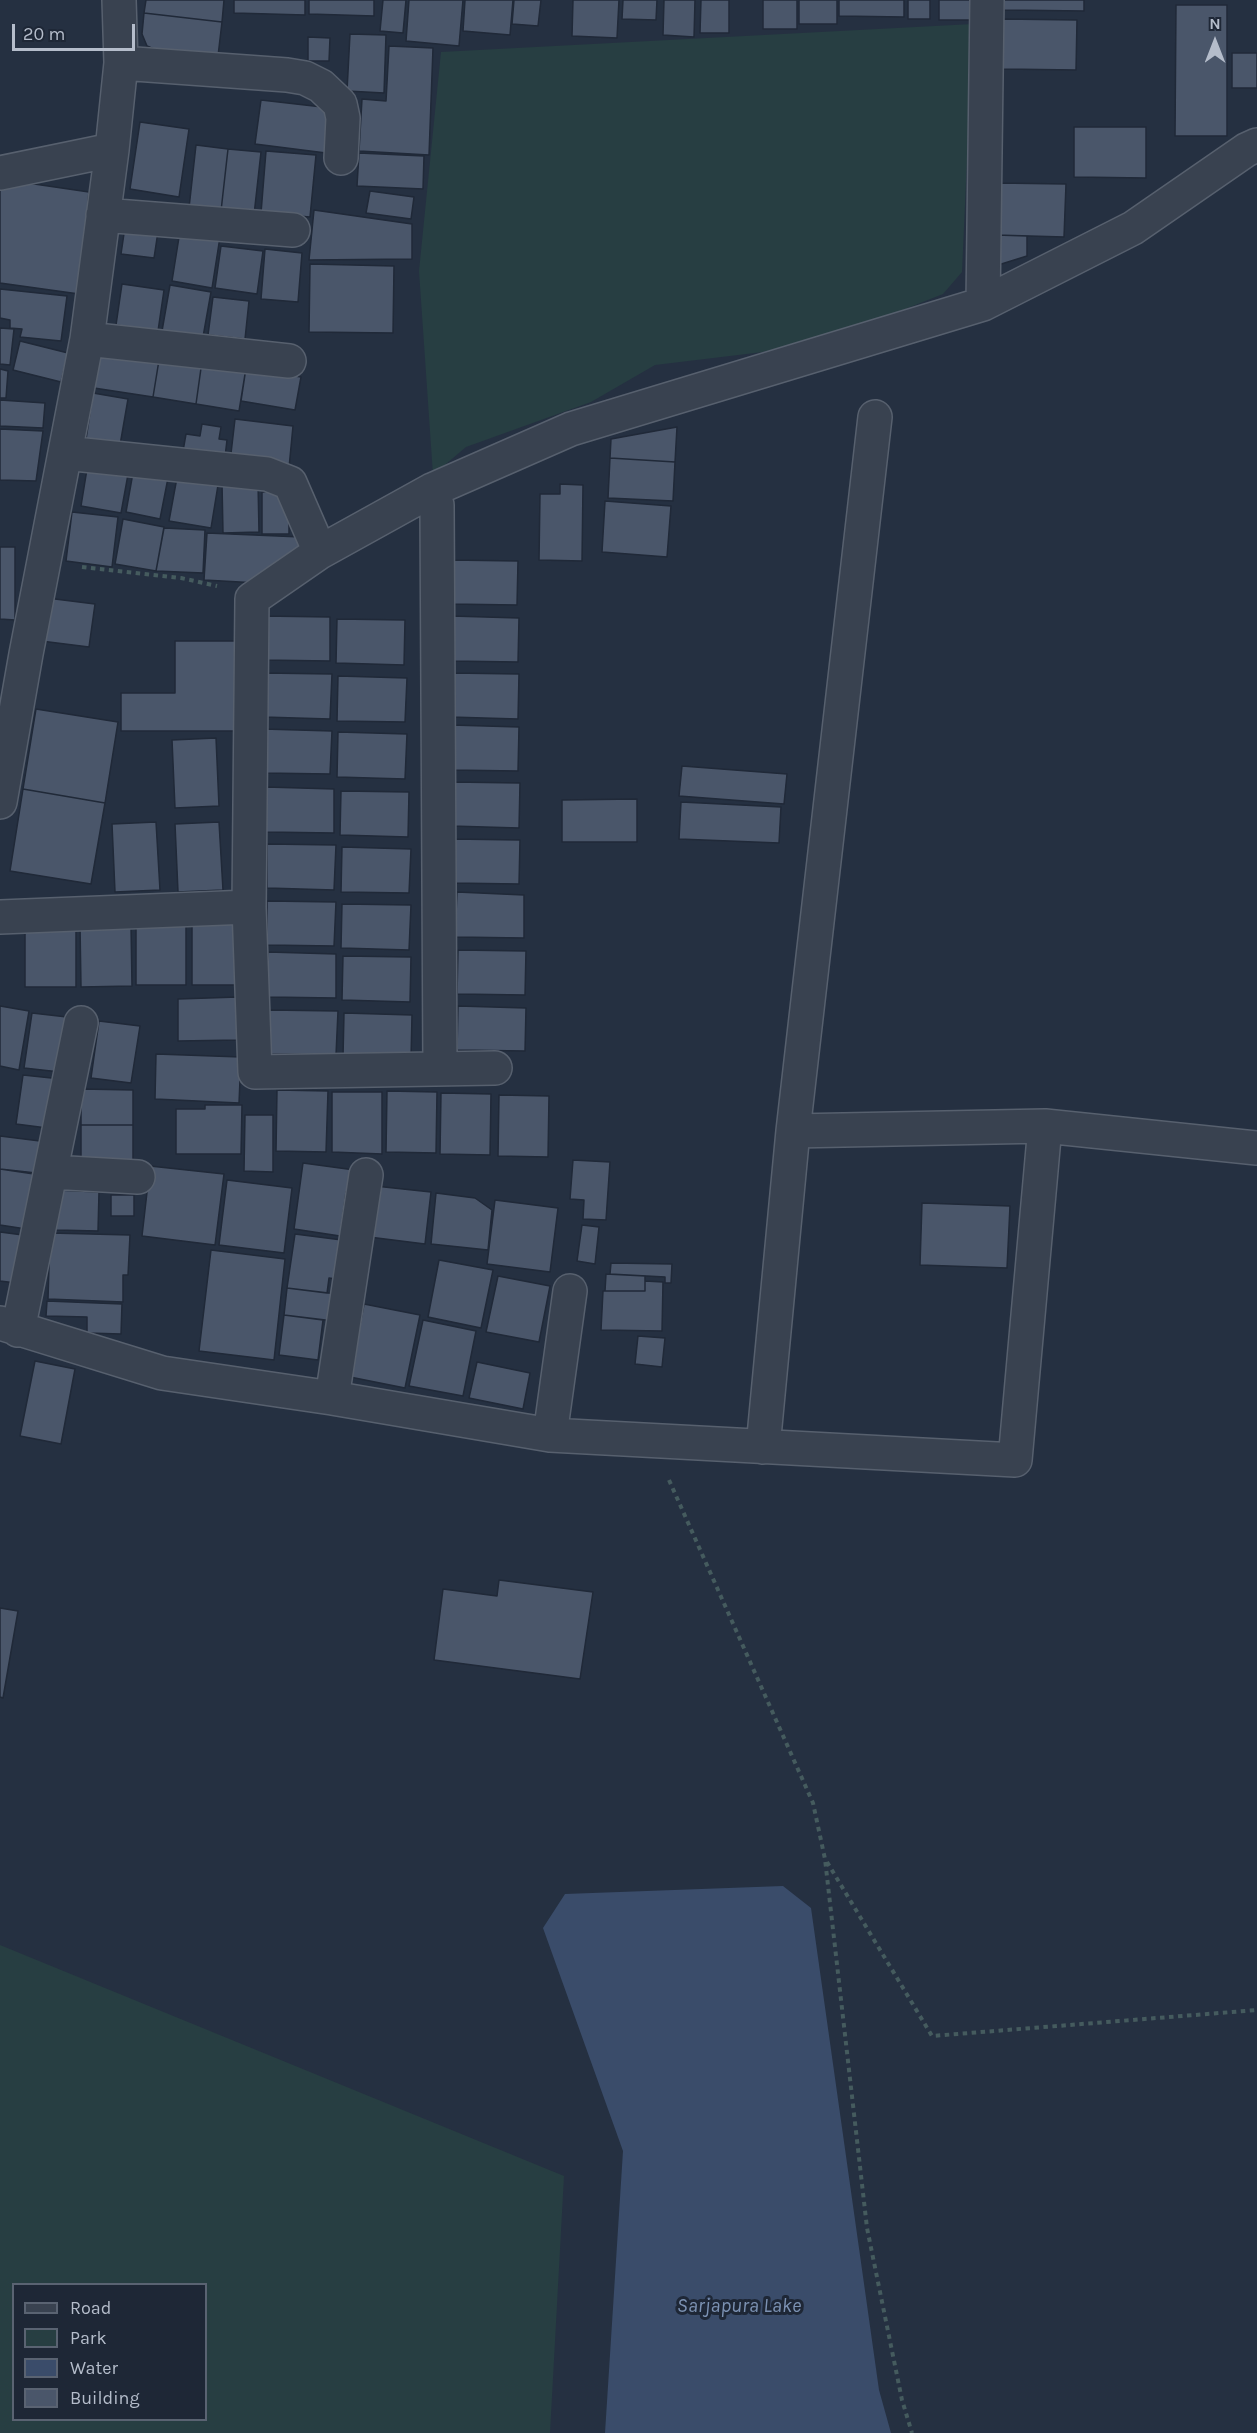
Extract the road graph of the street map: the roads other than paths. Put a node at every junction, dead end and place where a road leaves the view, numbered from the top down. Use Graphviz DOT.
graph roads {
  1 [pos="119,0"];
  2 [pos="987,0"];
  3 [pos="121,63"];
  4 [pos="1257,146"];
  5 [pos="112,150"];
  6 [pos="341,158"];
  7 [pos="0,173"];
  8 [pos="104,215"];
  9 [pos="293,230"];
  10 [pos="982,304"];
  11 [pos="87,339"];
  12 [pos="289,361"];
  13 [pos="875,417"];
  14 [pos="65,453"];
  15 [pos="432,490"];
  16 [pos="320,552"];
  17 [pos="13,653"];
  18 [pos="0,802"];
  19 [pos="249,908"];
  20 [pos="0,917"];
  21 [pos="81,1023"];
  22 [pos="495,1068"];
  23 [pos="440,1069"];
  24 [pos="1045,1126"];
  25 [pos="793,1131"];
  26 [pos="1257,1148"];
  27 [pos="51,1172"];
  28 [pos="366,1175"];
  29 [pos="138,1178"];
  30 [pos="570,1291"];
  31 [pos="9,1326"];
  32 [pos="332,1398"];
  33 [pos="550,1435"];
  34 [pos="763,1447"];
  1 -- 3 [label="street"];
  2 -- 10 [label="street"];
  3 -- 5 [label="street"];
  3 -- 6 [label="street"];
  4 -- 10 [label="street"];
  5 -- 7 [label="street"];
  5 -- 8 [label="street"];
  8 -- 9 [label="street"];
  8 -- 11 [label="street"];
  10 -- 15 [label="street"];
  11 -- 12 [label="street"];
  11 -- 14 [label="street"];
  13 -- 25 [label="street"];
  14 -- 16 [label="street"];
  14 -- 17 [label="street"];
  15 -- 16 [label="street"];
  15 -- 23 [label="street"];
  16 -- 19 [label="street"];
  17 -- 18 [label="street"];
  19 -- 20 [label="street"];
  19 -- 23 [label="street"];
  21 -- 27 [label="street"];
  22 -- 23 [label="street"];
  24 -- 25 [label="street"];
  24 -- 26 [label="street"];
  24 -- 34 [label="street"];
  25 -- 34 [label="street"];
  27 -- 29 [label="street"];
  27 -- 31 [label="street"];
  28 -- 32 [label="street"];
  30 -- 33 [label="street"];
  31 -- 32 [label="street"];
  32 -- 33 [label="street"];
  33 -- 34 [label="street"];
}
